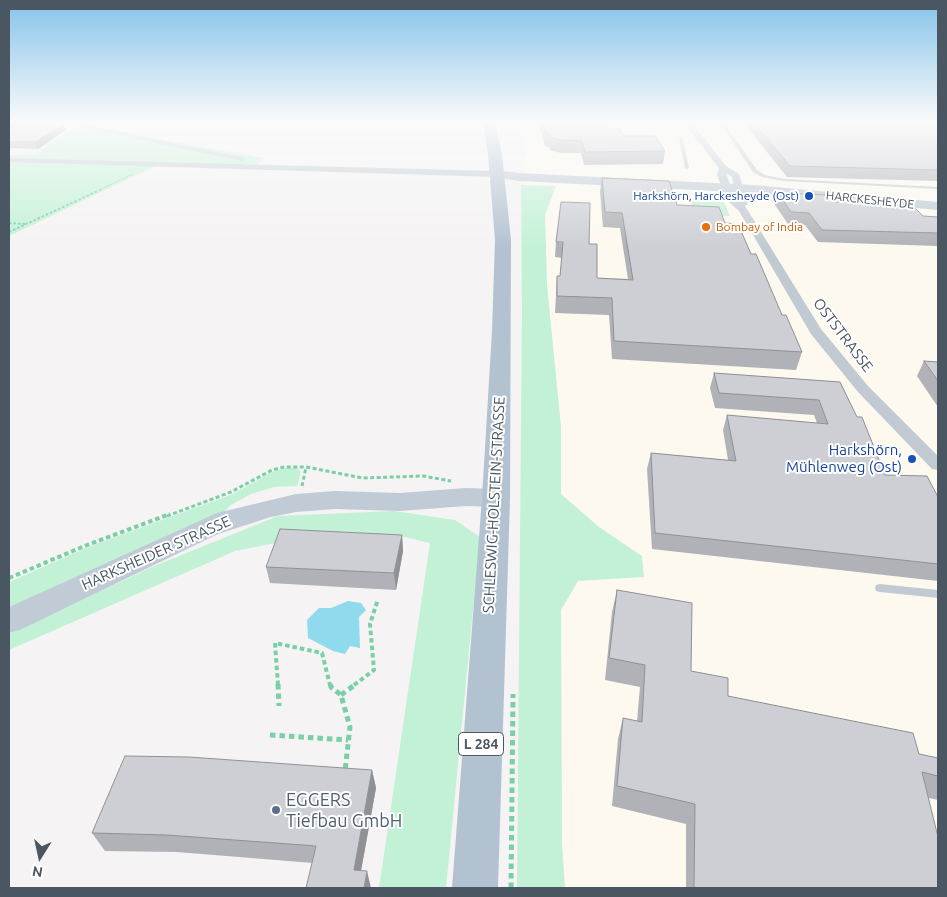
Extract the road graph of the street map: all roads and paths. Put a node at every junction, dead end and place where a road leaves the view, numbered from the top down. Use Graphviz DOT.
graph roads {
  1 [pos="149,164"];
  2 [pos="154,164"];
  3 [pos="266,164"];
  4 [pos="495,164"];
  5 [pos="686,164"];
  6 [pos="720,164"];
  7 [pos="750,164"];
  8 [pos="286,168"];
  9 [pos="687,168"];
  10 [pos="723,168"];
  11 [pos="496,174"];
  12 [pos="724,185"];
  13 [pos="739,186"];
  14 [pos="938,188"];
  15 [pos="938,202"];
  16 [pos="938,206"];
  17 [pos="743,209"];
  18 [pos="9,223"];
  19 [pos="26,224"];
  20 [pos="9,232"];
  21 [pos="938,465"];
  22 [pos="495,506"];
  23 [pos="880,588"];
  24 [pos="938,594"];
  25 [pos="378,599"];
  26 [pos="9,621"];
  27 [pos="341,694"];
  28 [pos="279,706"];
  29 [pos="270,735"];
  30 [pos="348,740"];
  31 [pos="344,772"];
  32 [pos="475,888"];
  1 -- 2 [label="street"];
  2 -- 8 [label="street"];
  2 -- 19 [label="path"];
  3 -- 8 [label="street"];
  4 -- 11 [label="main road, SCHLESWIG-HOLSTEIN-STRASSE / L 284"];
  5 -- 9 [label="lane"];
  6 -- 10 [label="street"];
  7 -- 14 [label="lane"];
  8 -- 11 [label="street"];
  10 -- 12 [label="street"];
  10 -- 13 [label="street"];
  11 -- 12 [label="main road, HARCKESHEYDE"];
  11 -- 22 [label="main road, SCHLESWIG-HOLSTEIN-STRASSE / L 284"];
  12 -- 13 [label="main road, HARCKESHEYDE"];
  12 -- 17 [label="street, OSTSTRASSE"];
  13 -- 15 [label="main road, HARCKESHEYDE"];
  13 -- 16 [label="main road, HARCKESHEYDE"];
  13 -- 17 [label="street, OSTSTRASSE"];
  17 -- 21 [label="street, OSTSTRASSE"];
  18 -- 19 [label="path"];
  19 -- 20 [label="path"];
  22 -- 26 [label="main road, HARKSHEIDER STRASSE"];
  22 -- 32 [label="main road, SCHLESWIG-HOLSTEIN-STRASSE / L 284"];
  23 -- 24 [label="lane"];
  25 -- 27 [label="path"];
  27 -- 28 [label="path"];
  27 -- 30 [label="path"];
  29 -- 30 [label="path"];
  30 -- 31 [label="path"];
}
